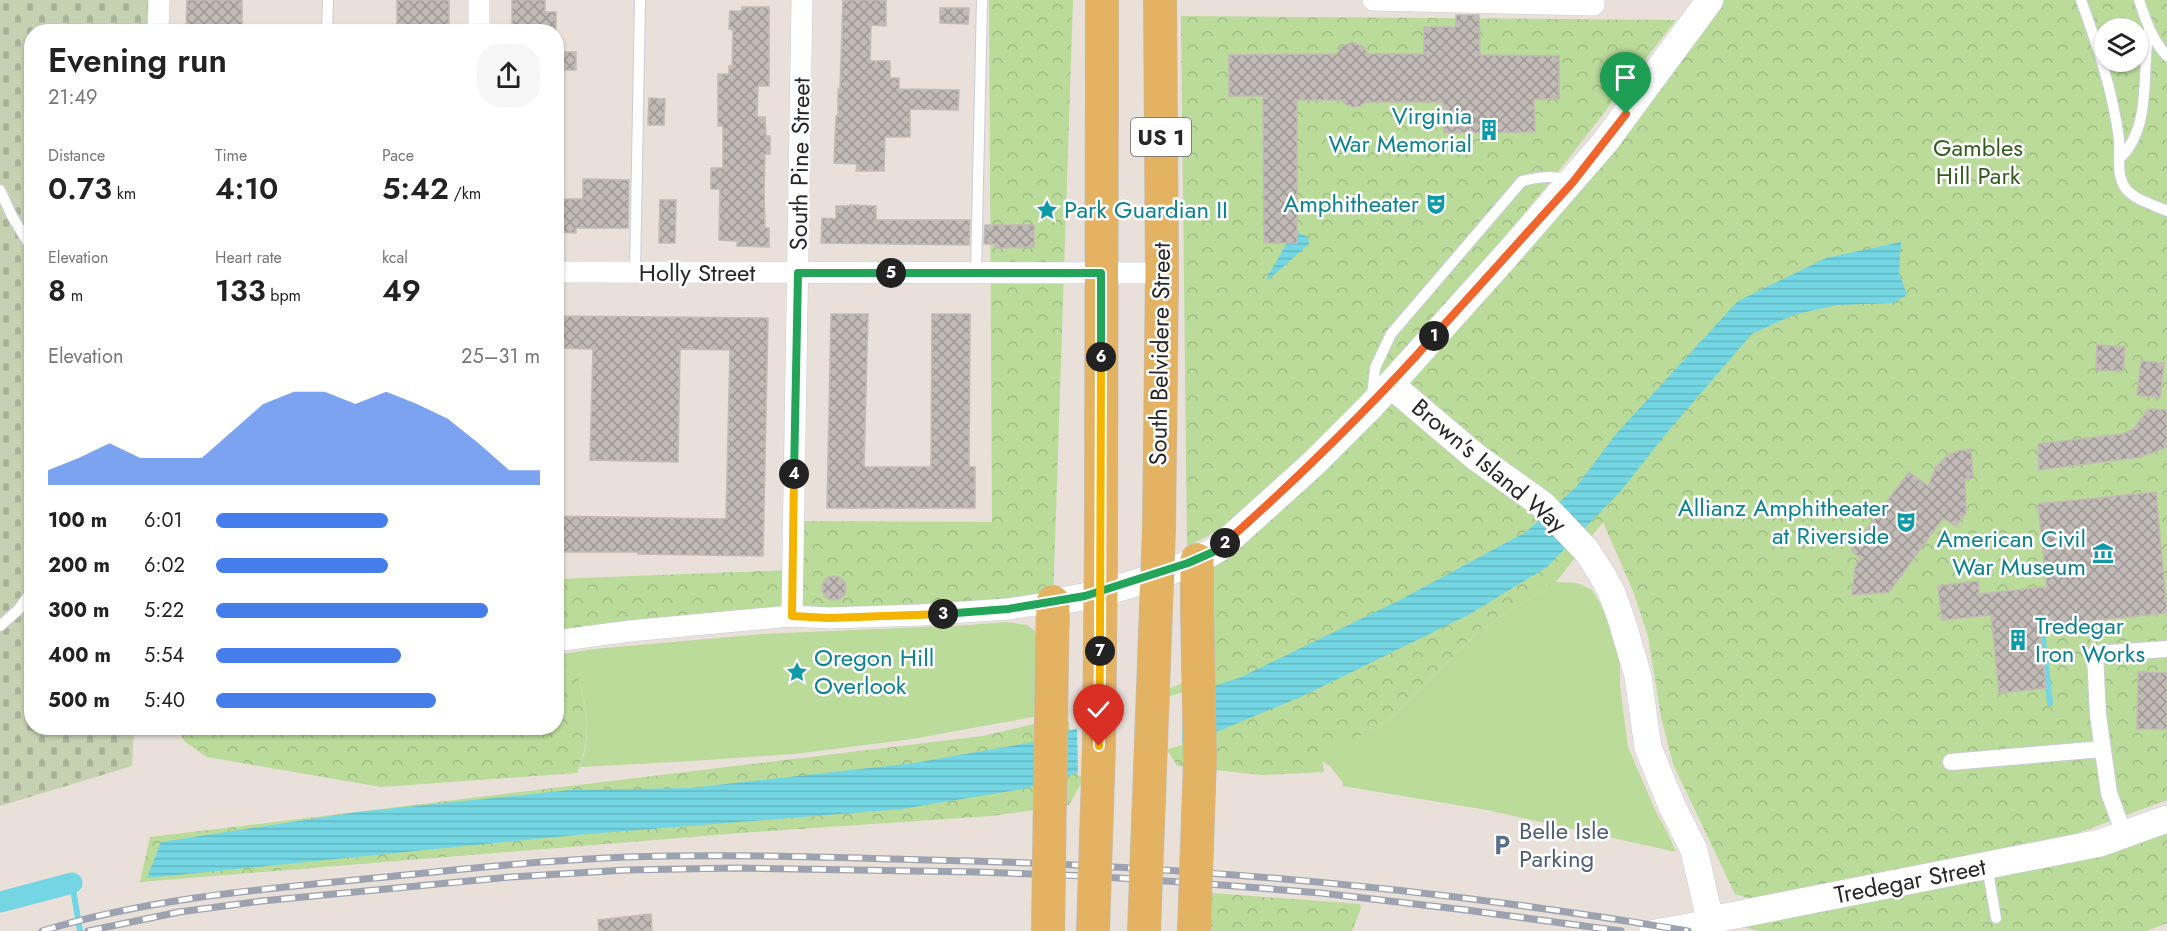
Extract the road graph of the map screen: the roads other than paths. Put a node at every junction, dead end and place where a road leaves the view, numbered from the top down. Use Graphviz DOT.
graph roads {
  1 [pos="159,0"];
  2 [pos="328,0"];
  3 [pos="479,0"];
  4 [pos="640,0"];
  5 [pos="802,0"];
  6 [pos="982,0"];
  7 [pos="1102,0"];
  8 [pos="1160,0"];
  9 [pos="1373,0"];
  10 [pos="1710,0"];
  11 [pos="2081,0"];
  12 [pos="2139,0"];
  13 [pos="1594,2"];
  14 [pos="158,24"];
  15 [pos="327,24"];
  16 [pos="479,24"];
  17 [pos="2149,29"];
  18 [pos="2167,56"];
  19 [pos="2120,158"];
  20 [pos="1573,182"];
  21 [pos="0,190"];
  22 [pos="2167,211"];
  23 [pos="24,236"];
  24 [pos="564,272"];
  25 [pos="635,272"];
  26 [pos="798,273"];
  27 [pos="976,273"];
  28 [pos="1101,273"];
  29 [pos="1162,273"];
  30 [pos="1391,385"];
  31 [pos="1372,405"];
  32 [pos="1197,560"];
  33 [pos="24,602"];
  34 [pos="1053,602"];
  35 [pos="792,616"];
  36 [pos="0,626"];
  37 [pos="564,640"];
  38 [pos="2167,649"];
  39 [pos="2102,749"];
  40 [pos="1951,762"];
  41 [pos="2167,819"];
  42 [pos="2124,834"];
  43 [pos="1987,866"];
  44 [pos="1996,918"];
  45 [pos="1710,920"];
  46 [pos="1048,931"];
  47 [pos="1093,931"];
  48 [pos="1144,931"];
  49 [pos="1194,931"];
  50 [pos="1650,931"];
  1 -- 14 [label="street"];
  2 -- 15 [label="lane"];
  3 -- 16 [label="street"];
  4 -- 25 [label="lane"];
  5 -- 26 [label="street, South Pine Street"];
  6 -- 27 [label="lane"];
  7 -- 28 [label="main road, US 1"];
  8 -- 29 [label="main road, South Belvidere Street / US 1"];
  9 -- 13 [label="street"];
  10 -- 20 [label="street"];
  11 -- 19 [label="lane"];
  12 -- 17 [label="lane"];
  17 -- 18 [label="lane"];
  17 -- 19 [label="lane"];
  19 -- 22 [label="lane"];
  20 -- 30 [label="street"];
  20 -- 31 [label="lane"];
  21 -- 23 [label="lane"];
  24 -- 25 [label="street, Holly Street"];
  25 -- 26 [label="street, Holly Street"];
  26 -- 27 [label="street, Holly Street"];
  26 -- 35 [label="street, South Pine Street"];
  27 -- 28 [label="street, Holly Street"];
  28 -- 29 [label="street, Holly Street"];
  28 -- 47 [label="main road, US 1, bridge"];
  29 -- 48 [label="main road, South Belvidere Street / US 1, bridge"];
  30 -- 31 [label="street"];
  30 -- 45 [label="street, Brown's Island Way"];
  31 -- 32 [label="street"];
  32 -- 34 [label="street"];
  32 -- 49 [label="main road, bridge"];
  33 -- 36 [label="lane"];
  34 -- 35 [label="street"];
  34 -- 46 [label="main road, bridge"];
  35 -- 37 [label="street"];
  38 -- 39 [label="street"];
  39 -- 40 [label="street"];
  39 -- 42 [label="street"];
  41 -- 42 [label="street, Tredegar Street"];
  42 -- 43 [label="street, Tredegar Street"];
  43 -- 44 [label="lane"];
  43 -- 45 [label="street, Tredegar Street"];
  45 -- 50 [label="street, Tredegar Street"];
}
